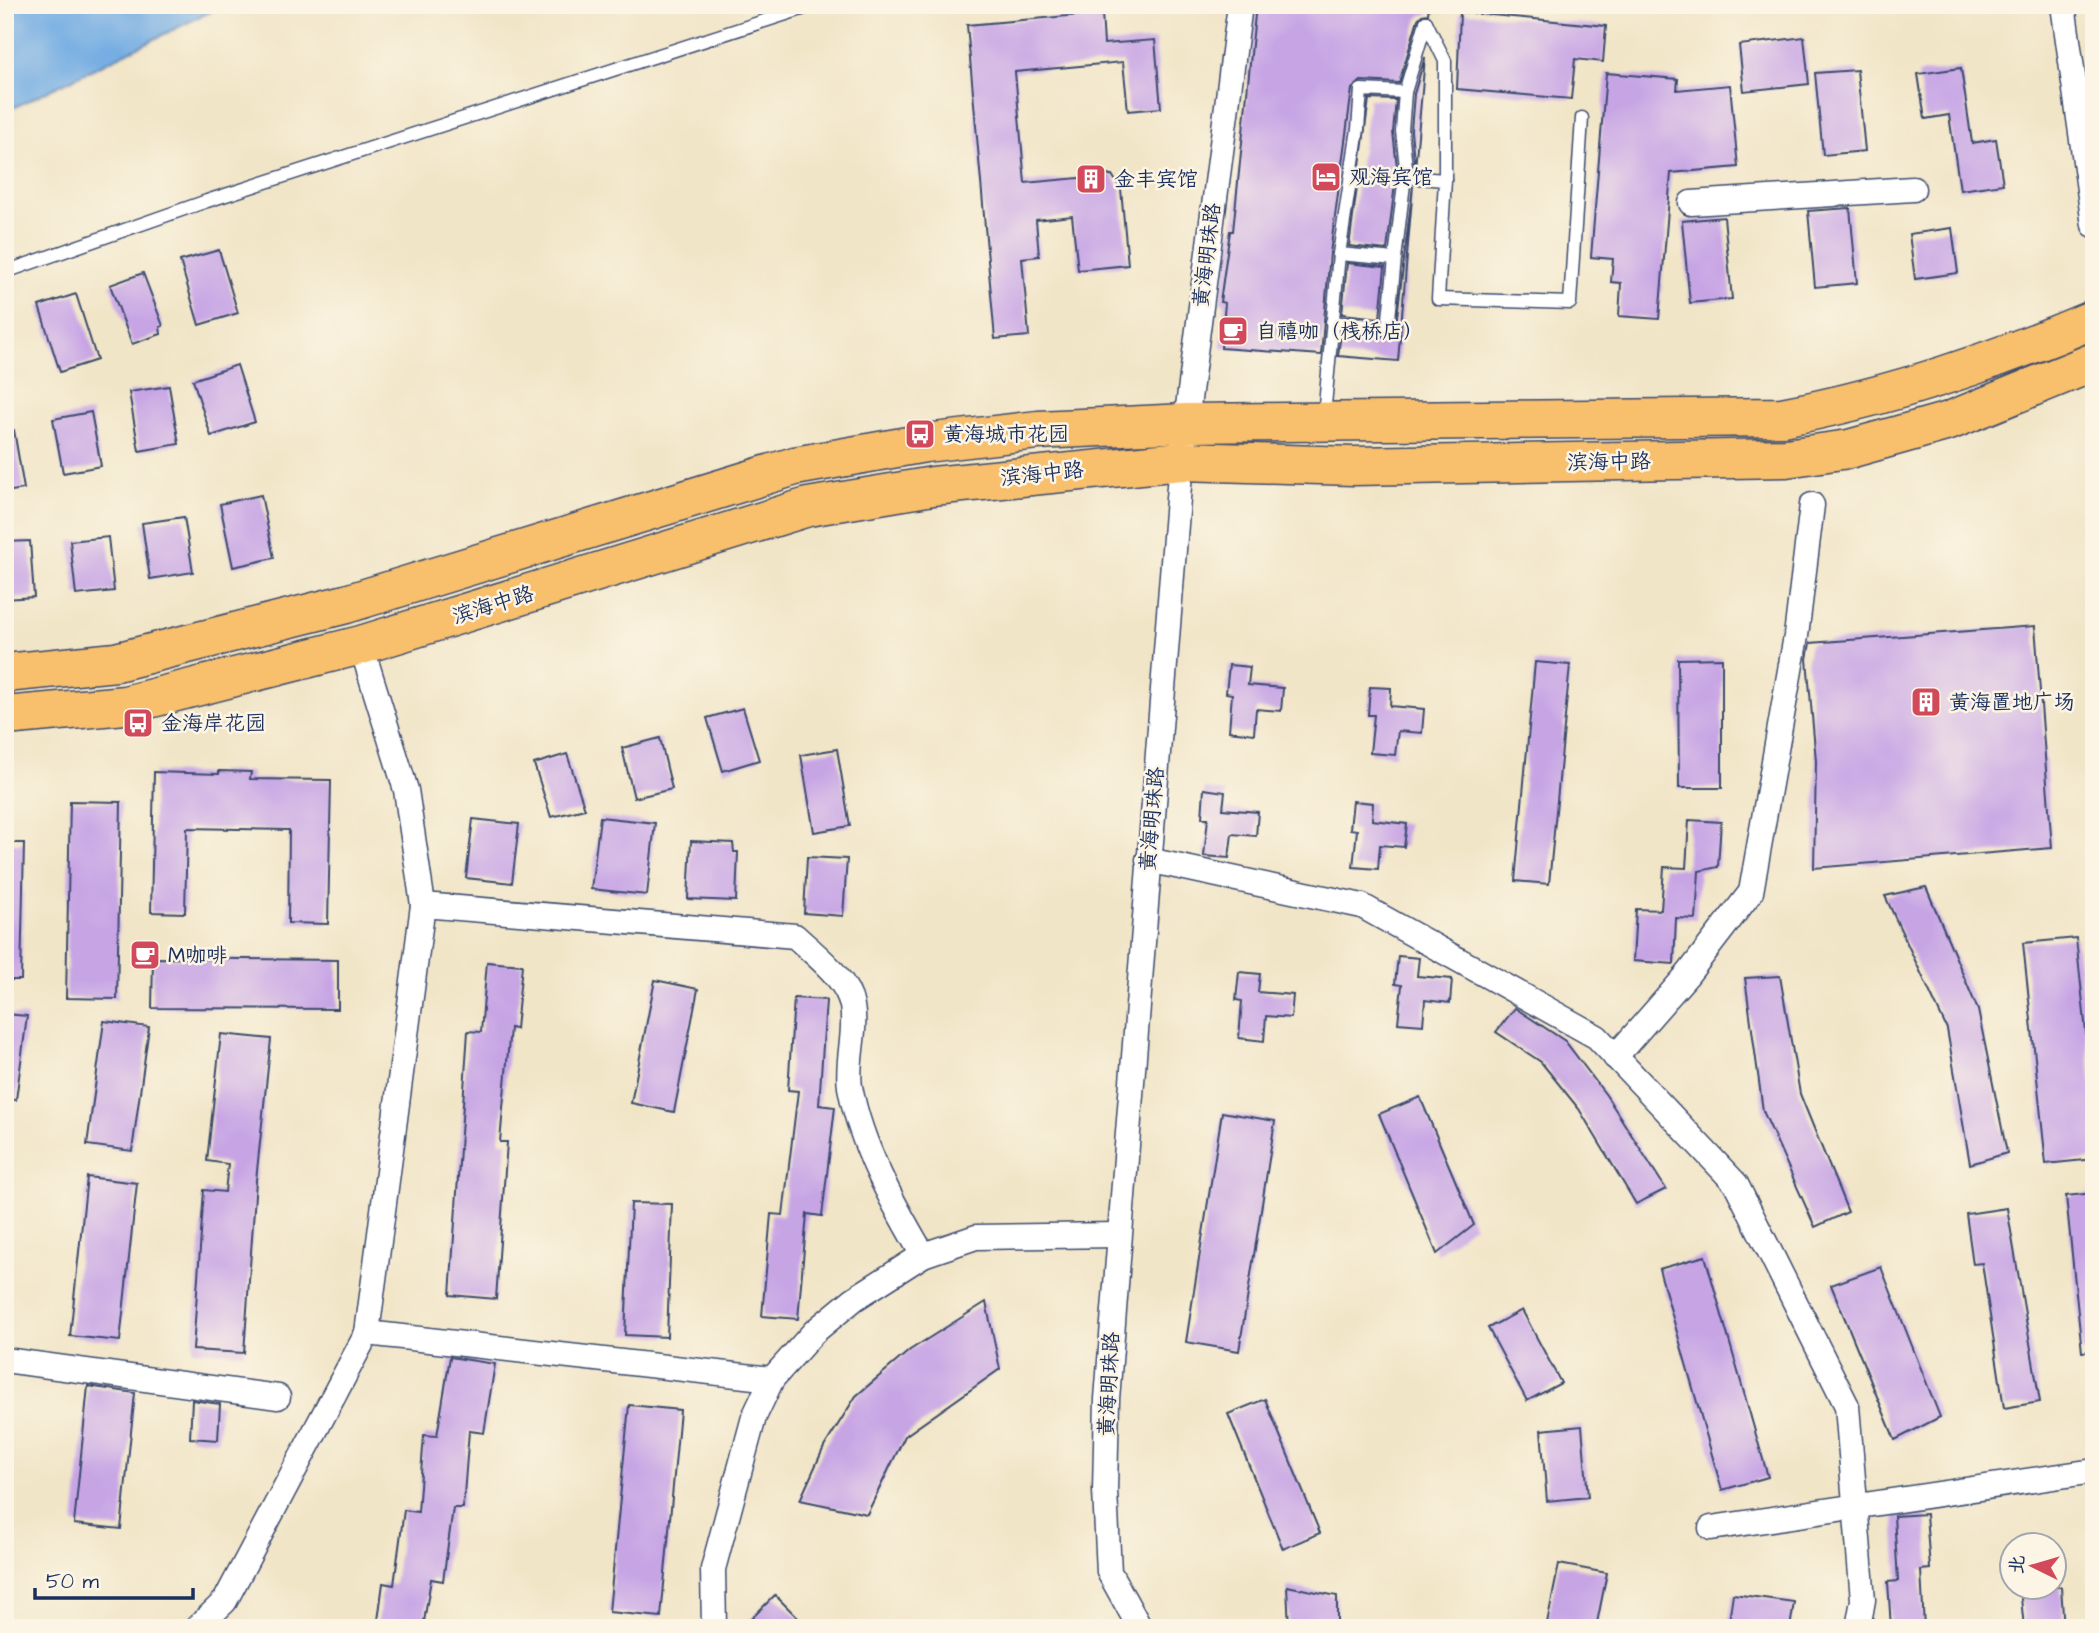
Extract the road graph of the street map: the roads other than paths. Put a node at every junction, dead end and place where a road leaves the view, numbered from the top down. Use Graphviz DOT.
graph roads {
  1 [pos="814,5"];
  2 [pos="1240,5"];
  3 [pos="2063,5"];
  4 [pos="1405,92"];
  5 [pos="1582,118"];
  6 [pos="1405,177"];
  7 [pos="1445,180"];
  8 [pos="1913,188"];
  9 [pos="1691,203"];
  10 [pos="2094,225"];
  11 [pos="1339,254"];
  12 [pos="1395,259"];
  13 [pos="5,272"];
  14 [pos="2094,319"];
  15 [pos="1332,323"];
  16 [pos="2094,362"];
  17 [pos="1186,423"];
  18 [pos="1323,424"];
  19 [pos="1181,461"];
  20 [pos="1812,505"];
  21 [pos="361,645"];
  22 [pos="5,673"];
  23 [pos="5,716"];
  24 [pos="1149,860"];
  25 [pos="423,905"];
  26 [pos="1615,1057"];
  27 [pos="1119,1235"];
  28 [pos="923,1255"];
  29 [pos="367,1333"];
  30 [pos="5,1360"];
  31 [pos="772,1379"];
  32 [pos="278,1397"];
  33 [pos="2094,1471"];
  34 [pos="1856,1507"];
  35 [pos="1712,1528"];
  36 [pos="197,1628"];
  37 [pos="714,1628"];
  38 [pos="1140,1628"];
  39 [pos="1858,1628"];
  1 -- 13 [label="lane"];
  2 -- 17 [label="street, 黄海明珠路"];
  3 -- 10 [label="street"];
  4 -- 6 [label="lane"];
  4 -- 7 [label="lane"];
  4 -- 11 [label="lane"];
  5 -- 7 [label="lane"];
  6 -- 7 [label="lane"];
  6 -- 12 [label="lane"];
  8 -- 9 [label="street"];
  11 -- 12 [label="lane"];
  11 -- 15 [label="lane"];
  12 -- 15 [label="lane"];
  14 -- 18 [label="main road, 滨海中路"];
  15 -- 18 [label="lane"];
  16 -- 19 [label="main road, 滨海中路"];
  17 -- 18 [label="main road, 滨海中路"];
  17 -- 19 [label="street, 黄海明珠路"];
  17 -- 22 [label="main road, 滨海中路"];
  19 -- 21 [label="main road, 滨海中路"];
  19 -- 24 [label="street, 黄海明珠路"];
  20 -- 26 [label="street"];
  21 -- 23 [label="main road, 滨海中路"];
  21 -- 25 [label="street"];
  24 -- 26 [label="street"];
  24 -- 27 [label="street, 黄海明珠路"];
  25 -- 28 [label="street"];
  25 -- 29 [label="street"];
  26 -- 34 [label="street"];
  27 -- 28 [label="street"];
  27 -- 38 [label="street, 黄海明珠路"];
  28 -- 31 [label="street"];
  29 -- 31 [label="street"];
  29 -- 36 [label="street"];
  30 -- 32 [label="street"];
  31 -- 37 [label="street"];
  33 -- 34 [label="street"];
  34 -- 35 [label="street"];
  34 -- 39 [label="street"];
}
